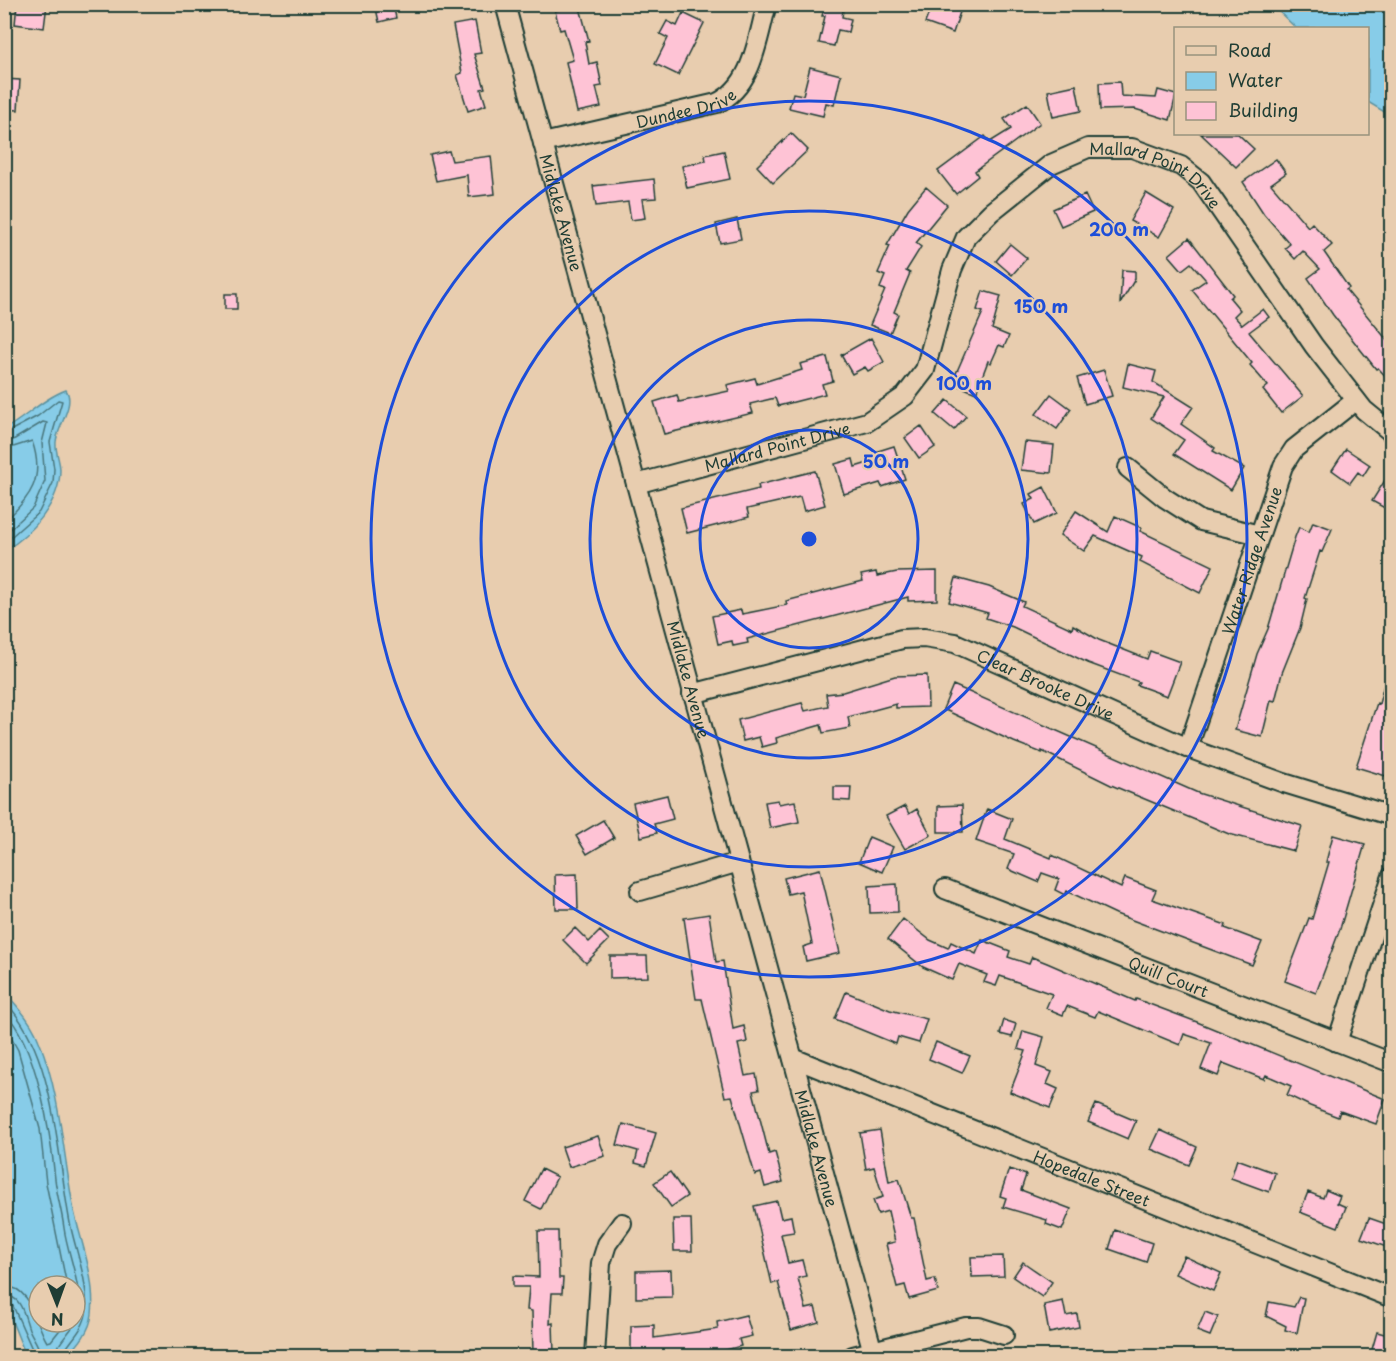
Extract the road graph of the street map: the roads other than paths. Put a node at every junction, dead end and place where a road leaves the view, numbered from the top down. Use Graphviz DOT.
graph roads {
  1 [pos="505,4"];
  2 [pos="767,4"];
  3 [pos="543,143"];
  4 [pos="1356,400"];
  5 [pos="1392,434"];
  6 [pos="1128,468"];
  7 [pos="636,484"];
  8 [pos="1260,535"];
  9 [pos="692,694"];
  10 [pos="1188,748"];
  11 [pos="1392,816"];
  12 [pos="739,862"];
  13 [pos="1392,876"];
  14 [pos="945,889"];
  15 [pos="640,891"];
  16 [pos="1337,1042"];
  17 [pos="793,1058"];
  18 [pos="1392,1063"];
  19 [pos="622,1223"];
  20 [pos="1392,1298"];
  21 [pos="1004,1335"];
  22 [pos="874,1354"];
  23 [pos="595,1356"];
  24 [pos="853,1356"];
  1 -- 3 [label="street, Midlake Avenue"];
  2 -- 3 [label="street, Dundee Drive"];
  3 -- 7 [label="street, Midlake Avenue"];
  4 -- 5 [label="street, Mallard Point Drive"];
  4 -- 7 [label="street, Mallard Point Drive"];
  4 -- 8 [label="street, Water Ridge Avenue"];
  6 -- 8 [label="street"];
  7 -- 9 [label="street, Midlake Avenue"];
  8 -- 10 [label="street, Water Ridge Avenue"];
  9 -- 10 [label="street, Clear Brooke Drive"];
  9 -- 12 [label="street, Midlake Avenue"];
  10 -- 11 [label="street, Clear Brooke Drive"];
  12 -- 15 [label="street"];
  12 -- 17 [label="street, Midlake Avenue"];
  13 -- 16 [label="street"];
  14 -- 16 [label="street, Quill Court"];
  16 -- 18 [label="street, Quill Court"];
  17 -- 20 [label="street, Hopedale Street"];
  17 -- 22 [label="street, Midlake Avenue"];
  19 -- 23 [label="street"];
  21 -- 22 [label="street"];
  22 -- 24 [label="street"];
}
